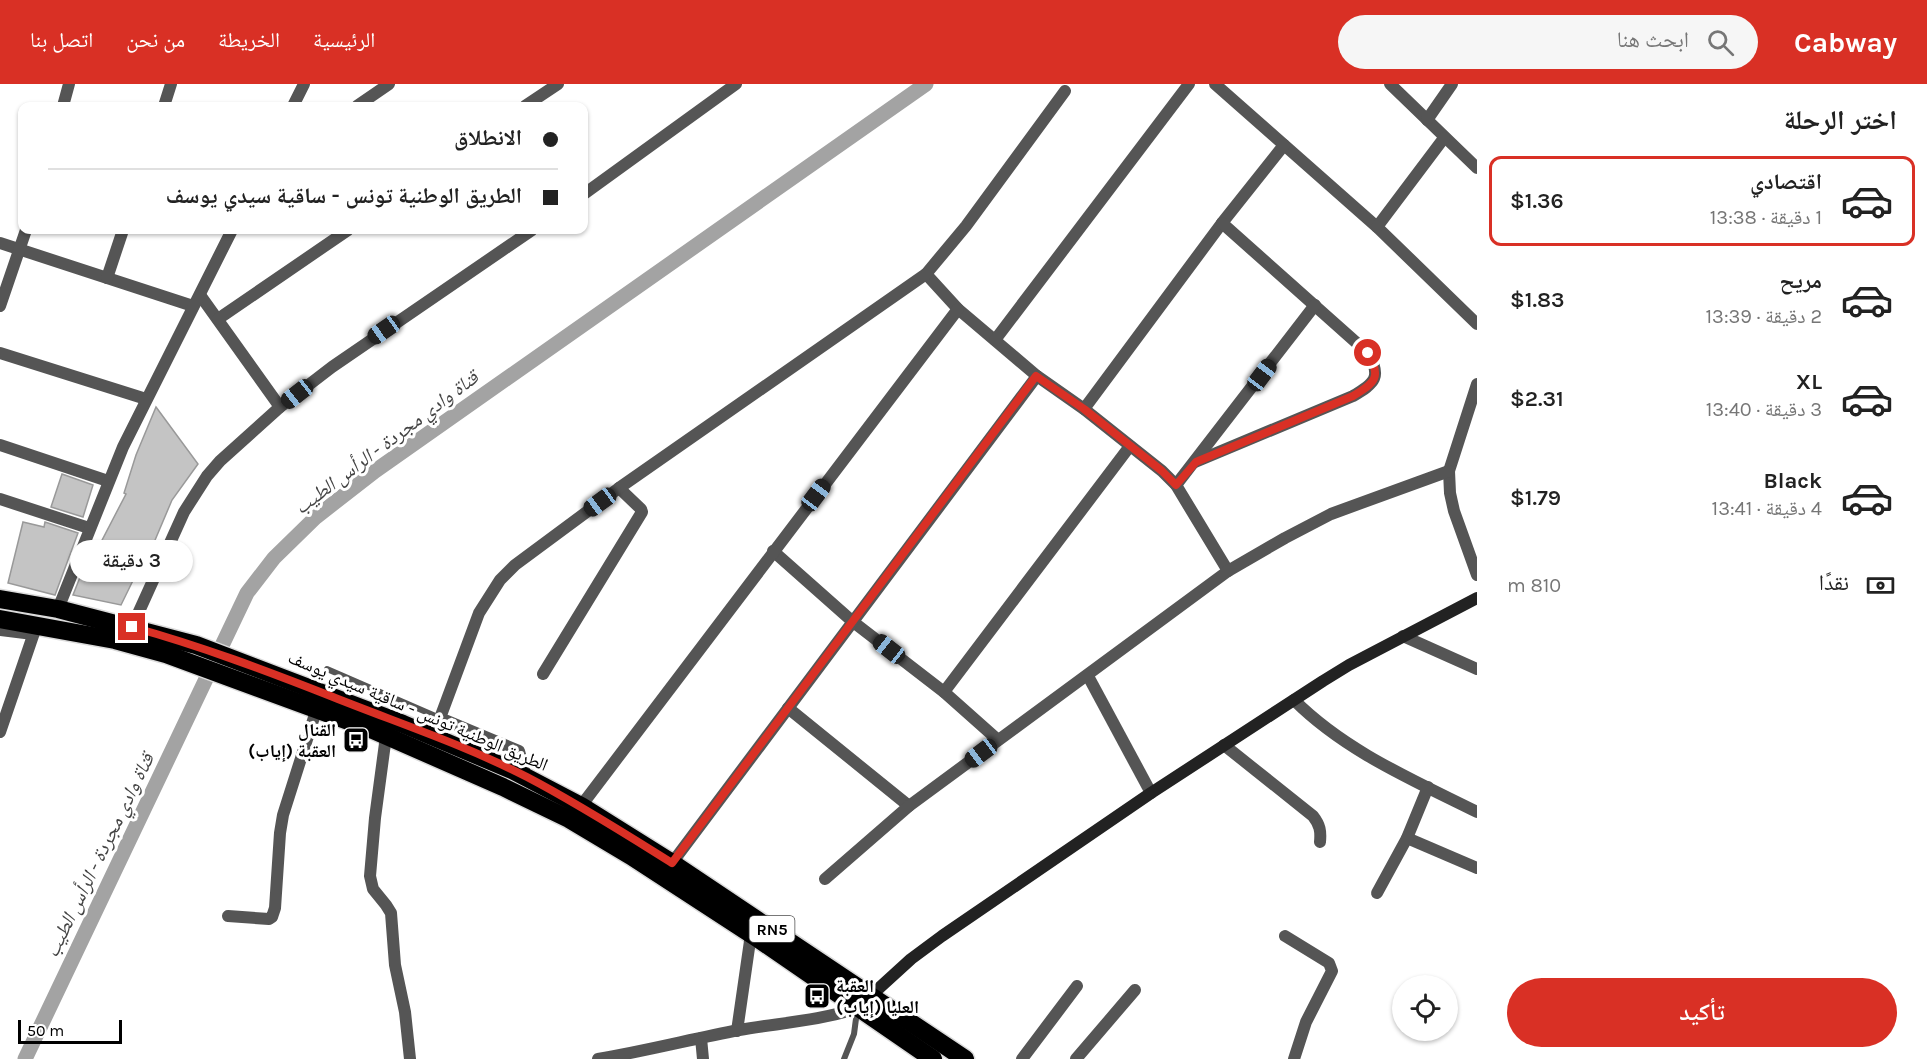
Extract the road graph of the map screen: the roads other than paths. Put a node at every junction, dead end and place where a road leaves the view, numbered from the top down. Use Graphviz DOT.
graph roads {
  1 [pos="69,84"];
  2 [pos="171,84"];
  3 [pos="304,84"];
  4 [pos="389,84"];
  5 [pos="558,84"];
  6 [pos="736,84"];
  7 [pos="1189,84"];
  8 [pos="1215,84"];
  9 [pos="1390,84"];
  10 [pos="1452,84"];
  11 [pos="1065,91"];
  12 [pos="64,102"];
  13 [pos="165,102"];
  14 [pos="295,102"];
  15 [pos="363,102"];
  16 [pos="531,102"];
  17 [pos="1427,120"];
  18 [pos="1444,138"];
  19 [pos="1284,145"];
  20 [pos="1477,168"];
  21 [pos="588,191"];
  22 [pos="1222,223"];
  23 [pos="1377,227"];
  24 [pos="25,234"];
  25 [pos="122,234"];
  26 [pos="230,234"];
  27 [pos="342,234"];
  28 [pos="526,234"];
  29 [pos="0,243"];
  30 [pos="20,250"];
  31 [pos="926,274"];
  32 [pos="107,278"];
  33 [pos="200,295"];
  34 [pos="1315,305"];
  35 [pos="0,306"];
  36 [pos="193,306"];
  37 [pos="958,309"];
  38 [pos="218,319"];
  39 [pos="1477,324"];
  40 [pos="995,340"];
  41 [pos="0,353"];
  42 [pos="1036,376"];
  43 [pos="1477,384"];
  44 [pos="146,399"];
  45 [pos="280,407"];
  46 [pos="1084,409"];
  47 [pos="0,445"];
  48 [pos="1130,446"];
  49 [pos="1196,462"];
  50 [pos="1449,471"];
  51 [pos="108,481"];
  52 [pos="1176,485"];
  53 [pos="618,488"];
  54 [pos="0,499"];
  55 [pos="89,528"];
  56 [pos="773,551"];
  57 [pos="1474,556"];
  58 [pos="1228,571"];
  59 [pos="1477,575"];
  60 [pos="1477,598"];
  61 [pos="0,599"];
  62 [pos="58,609"];
  63 [pos="0,619"];
  64 [pos="852,621"];
  65 [pos="132,627"];
  66 [pos="35,629"];
  67 [pos="0,630"];
  68 [pos="1404,636"];
  69 [pos="327,669"];
  70 [pos="1477,669"];
  71 [pos="543,675"];
  72 [pos="1088,676"];
  73 [pos="944,692"];
  74 [pos="1294,700"];
  75 [pos="788,708"];
  76 [pos="316,711"];
  77 [pos="440,718"];
  78 [pos="0,732"];
  79 [pos="386,736"];
  80 [pos="998,740"];
  81 [pos="1224,745"];
  82 [pos="526,777"];
  83 [pos="1428,787"];
  84 [pos="1151,793"];
  85 [pos="581,806"];
  86 [pos="909,806"];
  87 [pos="1477,812"];
  88 [pos="1407,838"];
  89 [pos="1320,842"];
  90 [pos="672,863"];
  91 [pos="1477,868"];
  92 [pos="825,879"];
  93 [pos="1377,893"];
  94 [pos="228,916"];
  95 [pos="751,934"];
  96 [pos="1285,936"];
  97 [pos="1077,986"];
  98 [pos="1135,990"];
  99 [pos="871,995"];
  100 [pos="858,1008"];
  101 [pos="737,1031"];
  102 [pos="701,1038"];
  103 [pos="410,1059"];
  104 [pos="598,1059"];
  105 [pos="703,1059"];
  106 [pos="844,1059"];
  107 [pos="933,1059"];
  108 [pos="965,1059"];
  109 [pos="1022,1059"];
  110 [pos="1076,1059"];
  111 [pos="1294,1059"];
  1 -- 12 [label="street"];
  2 -- 13 [label="street"];
  3 -- 14 [label="street"];
  4 -- 15 [label="street"];
  5 -- 16 [label="street"];
  6 -- 21 [label="street"];
  7 -- 40 [label="street"];
  8 -- 19 [label="street"];
  9 -- 17 [label="street"];
  10 -- 17 [label="street"];
  11 -- 31 [label="street"];
  17 -- 18 [label="street"];
  18 -- 20 [label="street"];
  18 -- 23 [label="street"];
  19 -- 22 [label="street"];
  19 -- 23 [label="street"];
  22 -- 34 [label="street"];
  22 -- 46 [label="street"];
  23 -- 39 [label="street"];
  24 -- 30 [label="street"];
  25 -- 32 [label="street"];
  26 -- 33 [label="street"];
  27 -- 38 [label="street"];
  28 -- 45 [label="street"];
  29 -- 30 [label="street"];
  30 -- 32 [label="street"];
  30 -- 35 [label="street"];
  31 -- 37 [label="street"];
  31 -- 53 [label="street"];
  32 -- 36 [label="street"];
  33 -- 36 [label="street"];
  33 -- 38 [label="street"];
  34 -- 49 [label="street"];
  34 -- 49 [label="street"];
  36 -- 44 [label="street"];
  37 -- 40 [label="street"];
  37 -- 56 [label="street"];
  38 -- 45 [label="street"];
  40 -- 42 [label="street"];
  41 -- 44 [label="street"];
  42 -- 46 [label="street"];
  42 -- 64 [label="street"];
  43 -- 50 [label="street"];
  44 -- 51 [label="street"];
  45 -- 65 [label="street"];
  46 -- 48 [label="street"];
  47 -- 51 [label="street"];
  48 -- 52 [label="street"];
  48 -- 73 [label="street"];
  49 -- 52 [label="street"];
  50 -- 57 [label="street"];
  50 -- 58 [label="street"];
  51 -- 55 [label="street"];
  52 -- 58 [label="street"];
  53 -- 71 [label="street"];
  53 -- 77 [label="street"];
  54 -- 55 [label="street"];
  55 -- 62 [label="street"];
  56 -- 64 [label="street"];
  56 -- 85 [label="street"];
  57 -- 59 [label="street"];
  58 -- 72 [label="street"];
  60 -- 68 [label="street"];
  61 -- 62 [label="highway, الطريق الوطنية تونس - ساقية سيدي يوسف / RN5"];
  62 -- 65 [label="highway, الطريق الوطنية تونس - ساقية سيدي يوسف / RN5"];
  63 -- 66 [label="highway, الطريق الوطنية تونس - ساقية سيدي يوسف / RN5"];
  64 -- 73 [label="street"];
  64 -- 75 [label="street"];
  65 -- 82 [label="highway, الطريق الوطنية تونس - ساقية سيدي يوسف / RN5"];
  66 -- 67 [label="street"];
  66 -- 76 [label="highway, الطريق الوطنية تونس - ساقية سيدي يوسف / RN5"];
  66 -- 78 [label="street"];
  68 -- 70 [label="street"];
  68 -- 74 [label="street"];
  69 -- 77 [label="lane"];
  72 -- 80 [label="street"];
  72 -- 84 [label="street"];
  73 -- 80 [label="street"];
  74 -- 81 [label="street"];
  74 -- 83 [label="street"];
  75 -- 86 [label="street"];
  75 -- 90 [label="street"];
  76 -- 79 [label="highway, الطريق الوطنية تونس - ساقية سيدي يوسف / RN5"];
  76 -- 94 [label="street"];
  77 -- 82 [label="street"];
  79 -- 95 [label="highway, الطريق الوطنية تونس - ساقية سيدي يوسف / RN5"];
  79 -- 103 [label="street"];
  80 -- 86 [label="street"];
  81 -- 84 [label="street"];
  81 -- 89 [label="street"];
  82 -- 85 [label="highway, الطريق الوطنية تونس - ساقية سيدي يوسف / RN5"];
  83 -- 87 [label="street"];
  83 -- 88 [label="street"];
  84 -- 99 [label="street"];
  85 -- 90 [label="highway, الطريق الوطنية تونس - ساقية سيدي يوسف / RN5"];
  86 -- 92 [label="street"];
  88 -- 91 [label="street"];
  88 -- 93 [label="street"];
  90 -- 99 [label="highway, الطريق الوطنية تونس - ساقية سيدي يوسف / RN5"];
  95 -- 100 [label="highway, الطريق الوطنية تونس - ساقية سيدي يوسف / RN5"];
  95 -- 101 [label="street"];
  96 -- 111 [label="street"];
  97 -- 109 [label="street"];
  98 -- 110 [label="street"];
  99 -- 100 [label="street"];
  99 -- 108 [label="highway, الطريق الوطنية تونس - ساقية سيدي يوسف / RN5"];
  100 -- 101 [label="street"];
  100 -- 106 [label="lane"];
  100 -- 107 [label="highway, الطريق الوطنية تونس - ساقية سيدي يوسف / RN5"];
  101 -- 102 [label="street"];
  102 -- 104 [label="street"];
  102 -- 105 [label="street"];
}
